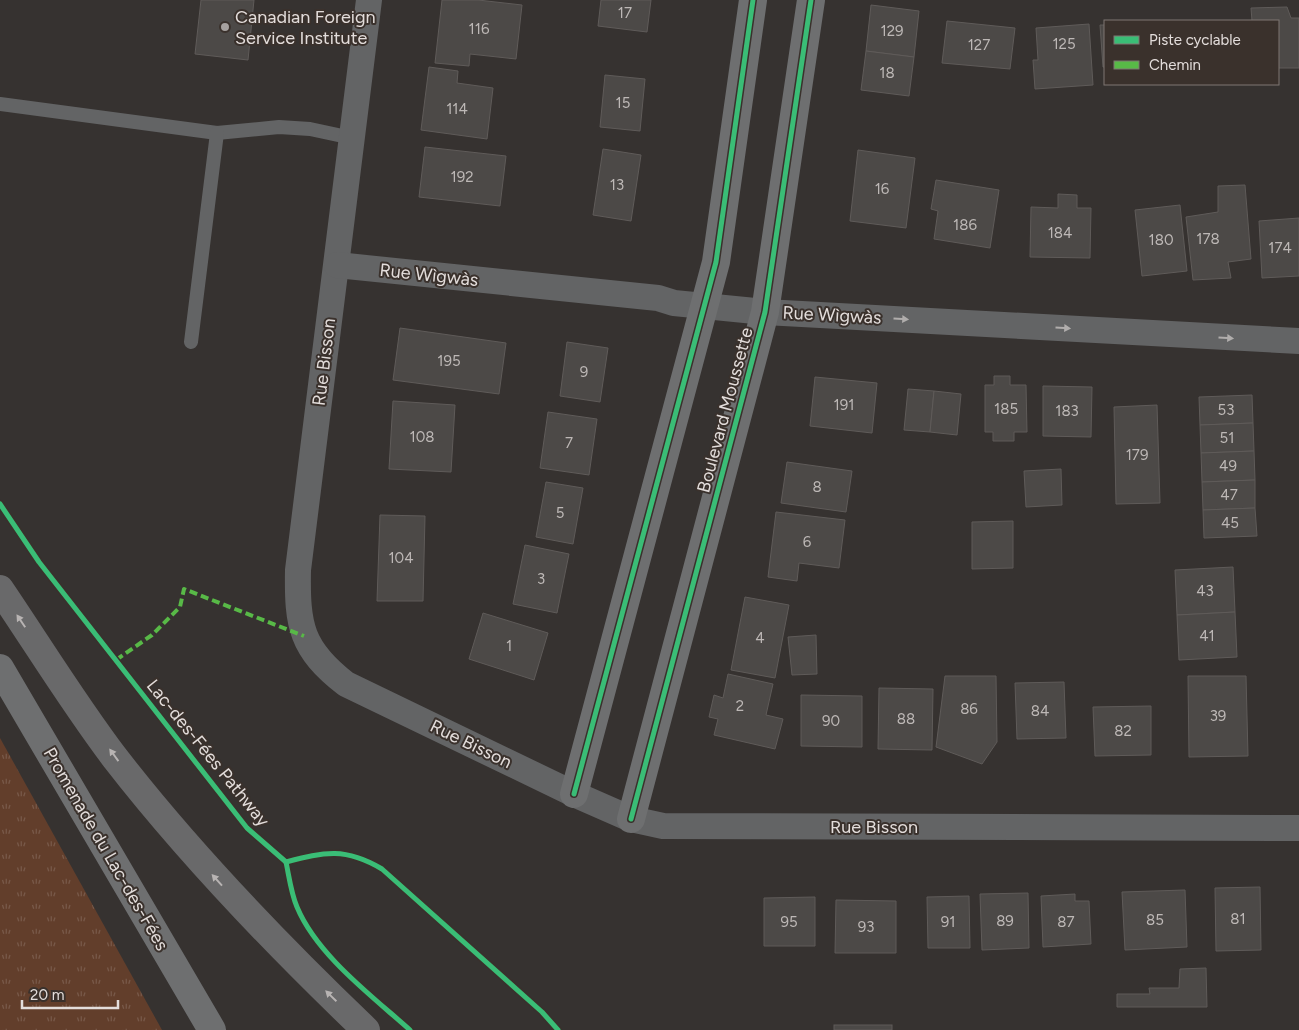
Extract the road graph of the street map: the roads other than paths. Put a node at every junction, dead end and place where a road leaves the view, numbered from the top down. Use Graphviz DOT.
graph roads {
  1 [pos="369,0"];
  2 [pos="753,0"];
  3 [pos="811,0"];
  4 [pos="0,104"];
  5 [pos="217,133"];
  6 [pos="352,138"];
  7 [pos="337,265"];
  8 [pos="706,307"];
  9 [pos="765,312"];
  10 [pos="1299,341"];
  11 [pos="191,342"];
  12 [pos="0,589"];
  13 [pos="0,668"];
  14 [pos="574,794"];
  15 [pos="630,819"];
  16 [pos="1299,828"];
  17 [pos="212,1030"];
  18 [pos="366,1030"];
  1 -- 6 [label="street, Rue Bisson"];
  2 -- 8 [label="street"];
  3 -- 9 [label="street, Boulevard Moussette"];
  4 -- 5 [label="lane"];
  5 -- 6 [label="lane"];
  5 -- 11 [label="lane"];
  6 -- 7 [label="street, Rue Bisson"];
  7 -- 8 [label="street, Rue Wìgwàs"];
  7 -- 14 [label="street, Rue Bisson"];
  8 -- 9 [label="street, Rue Wìgwàs"];
  8 -- 14 [label="street"];
  9 -- 10 [label="street, Rue Wìgwàs, one-way"];
  9 -- 15 [label="street, Boulevard Moussette"];
  18 -- 12 [label="highway, one-way"];
  13 -- 17 [label="street, Promenade du Lac-des-Fées"];
  14 -- 15 [label="street, Rue Bisson"];
  15 -- 16 [label="street, Rue Bisson"];
}
